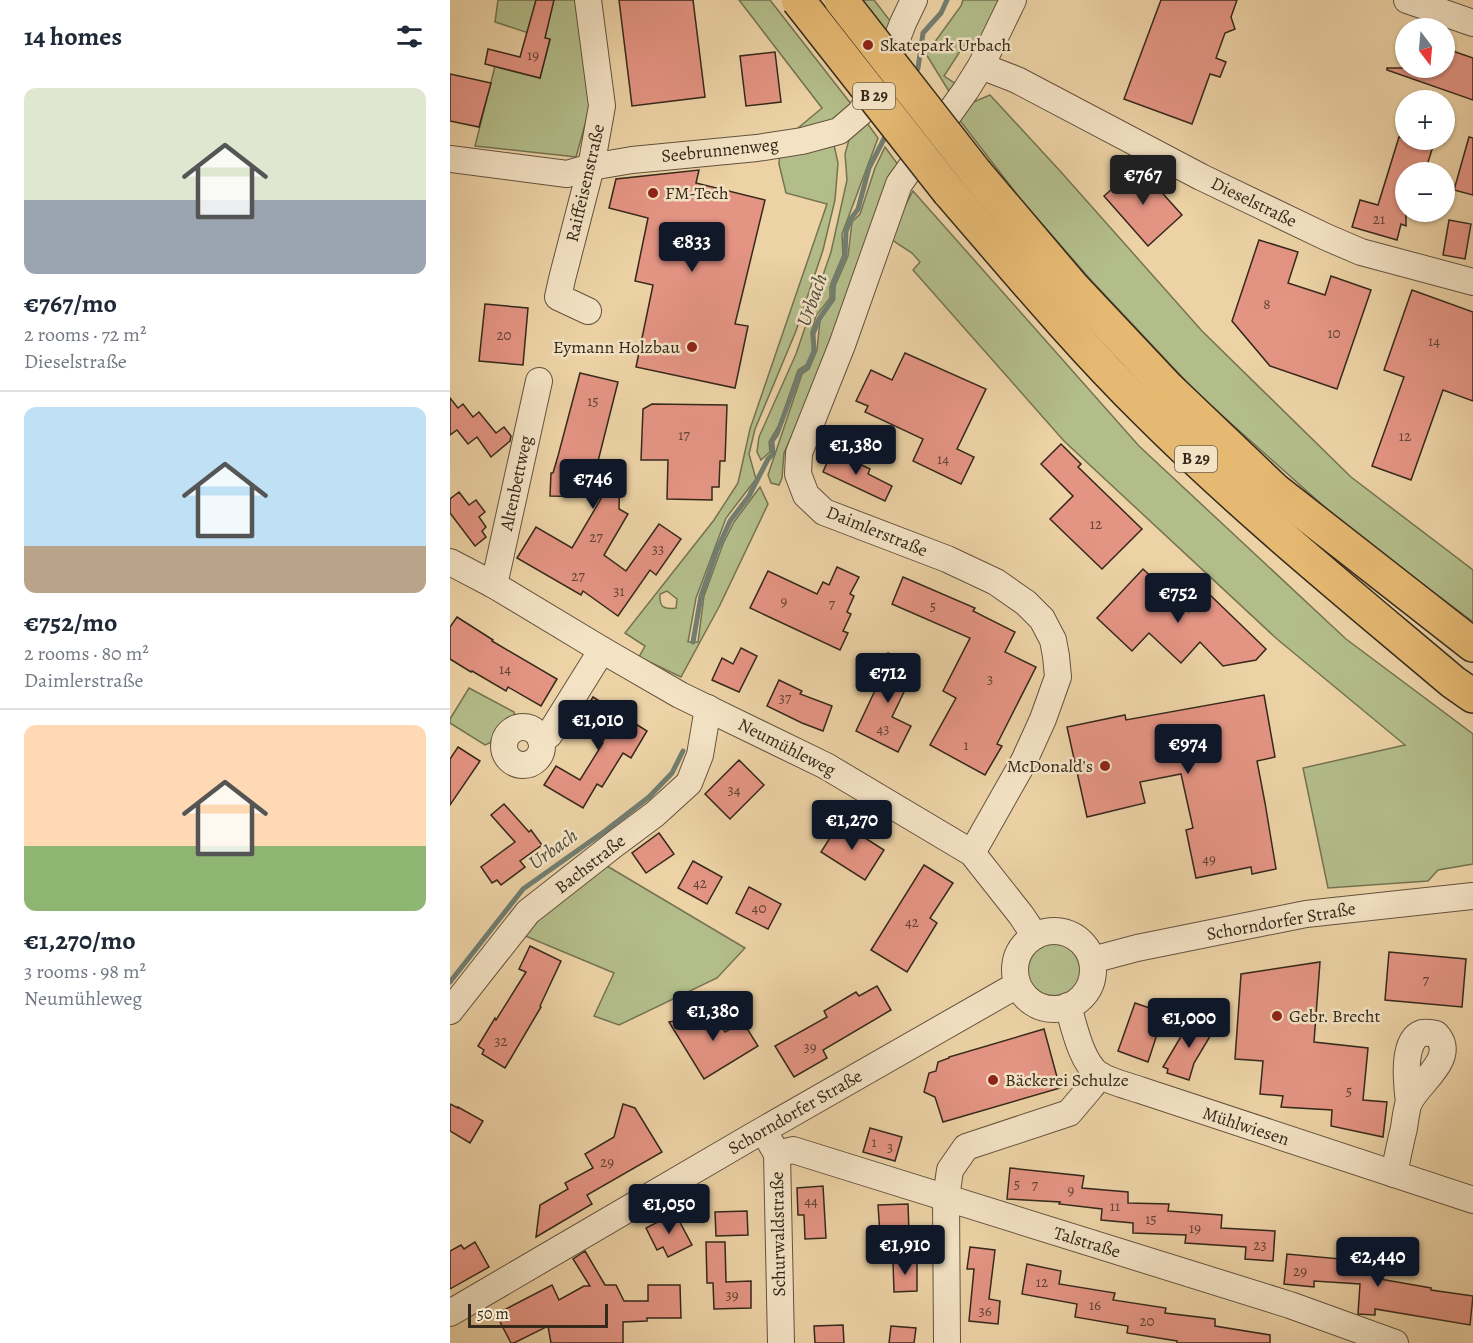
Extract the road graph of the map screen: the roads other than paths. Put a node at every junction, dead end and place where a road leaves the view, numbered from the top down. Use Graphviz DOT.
graph roads {
  1 [pos="588,0"];
  2 [pos="798,0"];
  3 [pos="841,0"];
  4 [pos="914,0"];
  5 [pos="1013,0"];
  6 [pos="1407,0"];
  7 [pos="1473,23"];
  8 [pos="981,66"];
  9 [pos="450,159"];
  10 [pos="591,167"];
  11 [pos="1473,282"];
  12 [pos="588,311"];
  13 [pos="539,381"];
  14 [pos="450,562"];
  15 [pos="494,585"];
  16 [pos="1473,645"];
  17 [pos="602,650"];
  18 [pos="1473,696"];
  19 [pos="708,708"];
  20 [pos="541,740"];
  21 [pos="972,853"];
  22 [pos="1465,898"];
  23 [pos="1035,936"];
  24 [pos="1092,960"];
  25 [pos="1017,985"];
  26 [pos="1068,1006"];
  27 [pos="450,1011"];
  28 [pos="1100,1075"];
  29 [pos="1409,1103"];
  30 [pos="763,1130"];
  31 [pos="777,1154"];
  32 [pos="1394,1174"];
  33 [pos="946,1198"];
  34 [pos="1473,1200"];
  35 [pos="450,1313"];
  36 [pos="780,1343"];
  37 [pos="947,1343"];
  38 [pos="1395,1343"];
  1 -- 10 [label="street, Raiffeisenstraße"];
  2 -- 18 [label="highway, B 29, bridge"];
  3 -- 16 [label="highway, B 29, bridge"];
  4 -- 10 [label="street, Seebrunnenweg"];
  5 -- 8 [label="street, Daimlerstraße"];
  6 -- 7 [label="street"];
  8 -- 11 [label="street, Dieselstraße"];
  8 -- 21 [label="street, Daimlerstraße"];
  9 -- 10 [label="street, Seebrunnenweg"];
  10 -- 12 [label="street, Raiffeisenstraße"];
  13 -- 15 [label="street, Altenbettweg"];
  14 -- 15 [label="street, Neumühleweg"];
  15 -- 17 [label="street, Neumühleweg"];
  17 -- 19 [label="street, Neumühleweg"];
  17 -- 20 [label="street"];
  19 -- 21 [label="street, Neumühleweg"];
  19 -- 27 [label="street, Bachstraße"];
  21 -- 23 [label="street, Neumühleweg"];
  22 -- 24 [label="street, Schorndorfer Straße"];
  23 -- 24 [label="street"];
  23 -- 25 [label="street"];
  24 -- 26 [label="street"];
  25 -- 26 [label="street"];
  25 -- 30 [label="street, Schorndorfer Straße"];
  26 -- 28 [label="street"];
  28 -- 32 [label="street, Mühlwiesen"];
  28 -- 33 [label="street"];
  29 -- 32 [label="street"];
  30 -- 31 [label="street, Schurwaldstraße"];
  30 -- 35 [label="street, Schorndorfer Straße"];
  31 -- 33 [label="street, Talstraße"];
  31 -- 36 [label="street, Schurwaldstraße"];
  32 -- 34 [label="street, Mühlwiesen"];
  33 -- 37 [label="street"];
  33 -- 38 [label="street, Talstraße"];
}
